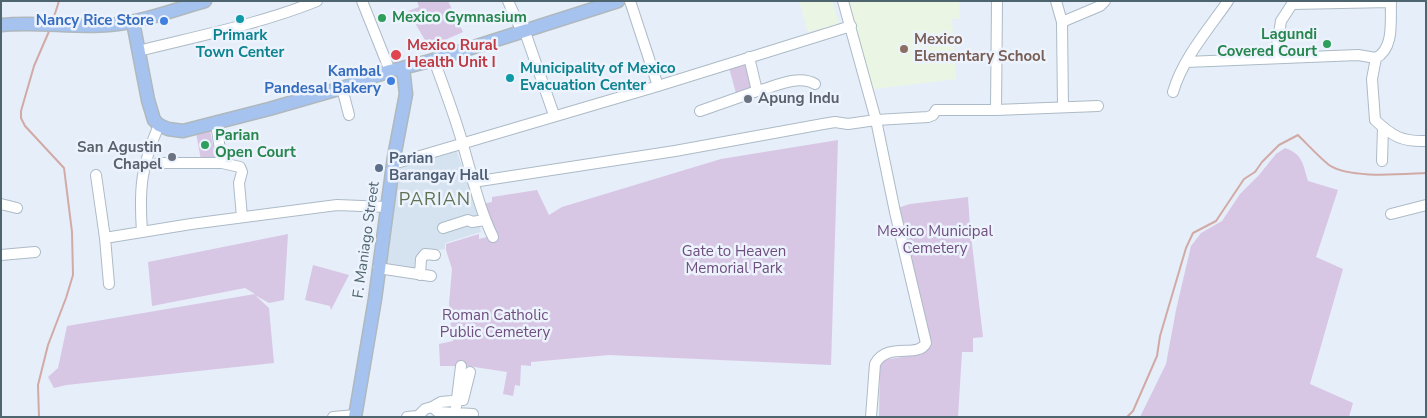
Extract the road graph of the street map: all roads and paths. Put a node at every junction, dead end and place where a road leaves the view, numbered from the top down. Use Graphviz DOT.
graph roads {
  1 [pos="206,1"];
  2 [pos="317,1"];
  3 [pos="362,1"];
  4 [pos="508,1"];
  5 [pos="618,1"];
  6 [pos="630,1"];
  7 [pos="843,1"];
  8 [pos="997,1"];
  9 [pos="1056,1"];
  10 [pos="1105,1"];
  11 [pos="1228,1"];
  12 [pos="1391,2"];
  13 [pos="1293,3"];
  14 [pos="293,6"];
  15 [pos="133,22"];
  16 [pos="1062,22"];
  17 [pos="1,26"];
  18 [pos="851,26"];
  19 [pos="523,32"];
  20 [pos="138,51"];
  21 [pos="749,58"];
  22 [pos="1275,58"];
  23 [pos="1376,58"];
  24 [pos="434,60"];
  25 [pos="1186,62"];
  26 [pos="403,68"];
  27 [pos="390,71"];
  28 [pos="815,84"];
  29 [pos="658,86"];
  30 [pos="342,88"];
  31 [pos="757,91"];
  32 [pos="1173,92"];
  33 [pos="1063,106"];
  34 [pos="1098,106"];
  35 [pos="996,110"];
  36 [pos="700,111"];
  37 [pos="349,114"];
  38 [pos="554,115"];
  39 [pos="876,120"];
  40 [pos="216,123"];
  41 [pos="159,125"];
  42 [pos="1383,127"];
  43 [pos="1426,141"];
  44 [pos="463,144"];
  45 [pos="1382,161"];
  46 [pos="158,163"];
  47 [pos="222,163"];
  48 [pos="394,164"];
  49 [pos="96,175"];
  50 [pos="472,182"];
  51 [pos="1,204"];
  52 [pos="1426,205"];
  53 [pos="387,207"];
  54 [pos="17,208"];
  55 [pos="1391,214"];
  56 [pos="242,216"];
  57 [pos="485,220"];
  58 [pos="442,228"];
  59 [pos="142,232"];
  60 [pos="493,237"];
  61 [pos="105,238"];
  62 [pos="35,252"];
  63 [pos="435,254"];
  64 [pos="1,255"];
  65 [pos="378,268"];
  66 [pos="108,284"];
  67 [pos="465,369"];
  68 [pos="456,400"];
  69 [pos="432,407"];
  70 [pos="455,413"];
  71 [pos="356,416"];
  72 [pos="333,417"];
  73 [pos="407,417"];
  74 [pos="472,417"];
  75 [pos="871,417"];
  1 -- 15 [label="main road"];
  2 -- 14 [label="street"];
  3 -- 27 [label="street"];
  4 -- 19 [label="street"];
  5 -- 19 [label="main road"];
  6 -- 29 [label="street"];
  7 -- 18 [label="street"];
  8 -- 35 [label="street"];
  9 -- 16 [label="street"];
  10 -- 16 [label="street"];
  11 -- 25 [label="street"];
  12 -- 13 [label="street"];
  12 -- 23 [label="street"];
  13 -- 22 [label="street"];
  14 -- 20 [label="street"];
  15 -- 17 [label="main road"];
  15 -- 20 [label="main road"];
  16 -- 33 [label="street"];
  18 -- 21 [label="street"];
  18 -- 39 [label="street"];
  19 -- 24 [label="main road"];
  19 -- 38 [label="street"];
  20 -- 41 [label="main road"];
  21 -- 29 [label="street"];
  21 -- 31 [label="street"];
  22 -- 23 [label="street"];
  22 -- 25 [label="street"];
  23 -- 42 [label="street"];
  24 -- 26 [label="main road"];
  24 -- 44 [label="street"];
  25 -- 32 [label="street"];
  26 -- 27 [label="main road"];
  26 -- 48 [label="main road, F. Maniago Street"];
  27 -- 30 [label="main road"];
  28 -- 31 [label="street"];
  29 -- 38 [label="street"];
  30 -- 37 [label="street"];
  30 -- 40 [label="main road"];
  31 -- 36 [label="street"];
  33 -- 34 [label="street"];
  33 -- 35 [label="street"];
  35 -- 39 [label="street"];
  38 -- 44 [label="street"];
  39 -- 50 [label="street"];
  39 -- 75 [label="street"];
  40 -- 41 [label="main road"];
  40 -- 47 [label="street"];
  41 -- 59 [label="street"];
  42 -- 43 [label="street"];
  42 -- 45 [label="street"];
  44 -- 48 [label="street"];
  44 -- 50 [label="street"];
  46 -- 47 [label="street"];
  47 -- 56 [label="street"];
  48 -- 53 [label="main road, F. Maniago Street"];
  49 -- 61 [label="street"];
  50 -- 57 [label="street"];
  51 -- 54 [label="street"];
  52 -- 55 [label="street"];
  53 -- 56 [label="street"];
  53 -- 65 [label="main road, F. Maniago Street"];
  56 -- 59 [label="street"];
  57 -- 58 [label="street"];
  57 -- 60 [label="street"];
  59 -- 61 [label="street"];
  61 -- 66 [label="street"];
  62 -- 64 [label="street"];
  63 -- 65 [label="street"];
  65 -- 71 [label="main road, F. Maniago Street"];
  67 -- 68 [label="street"];
  68 -- 69 [label="street"];
  68 -- 70 [label="street"];
  69 -- 70 [label="street"];
  69 -- 73 [label="street"];
  70 -- 74 [label="street"];
  71 -- 72 [label="street"];
}
